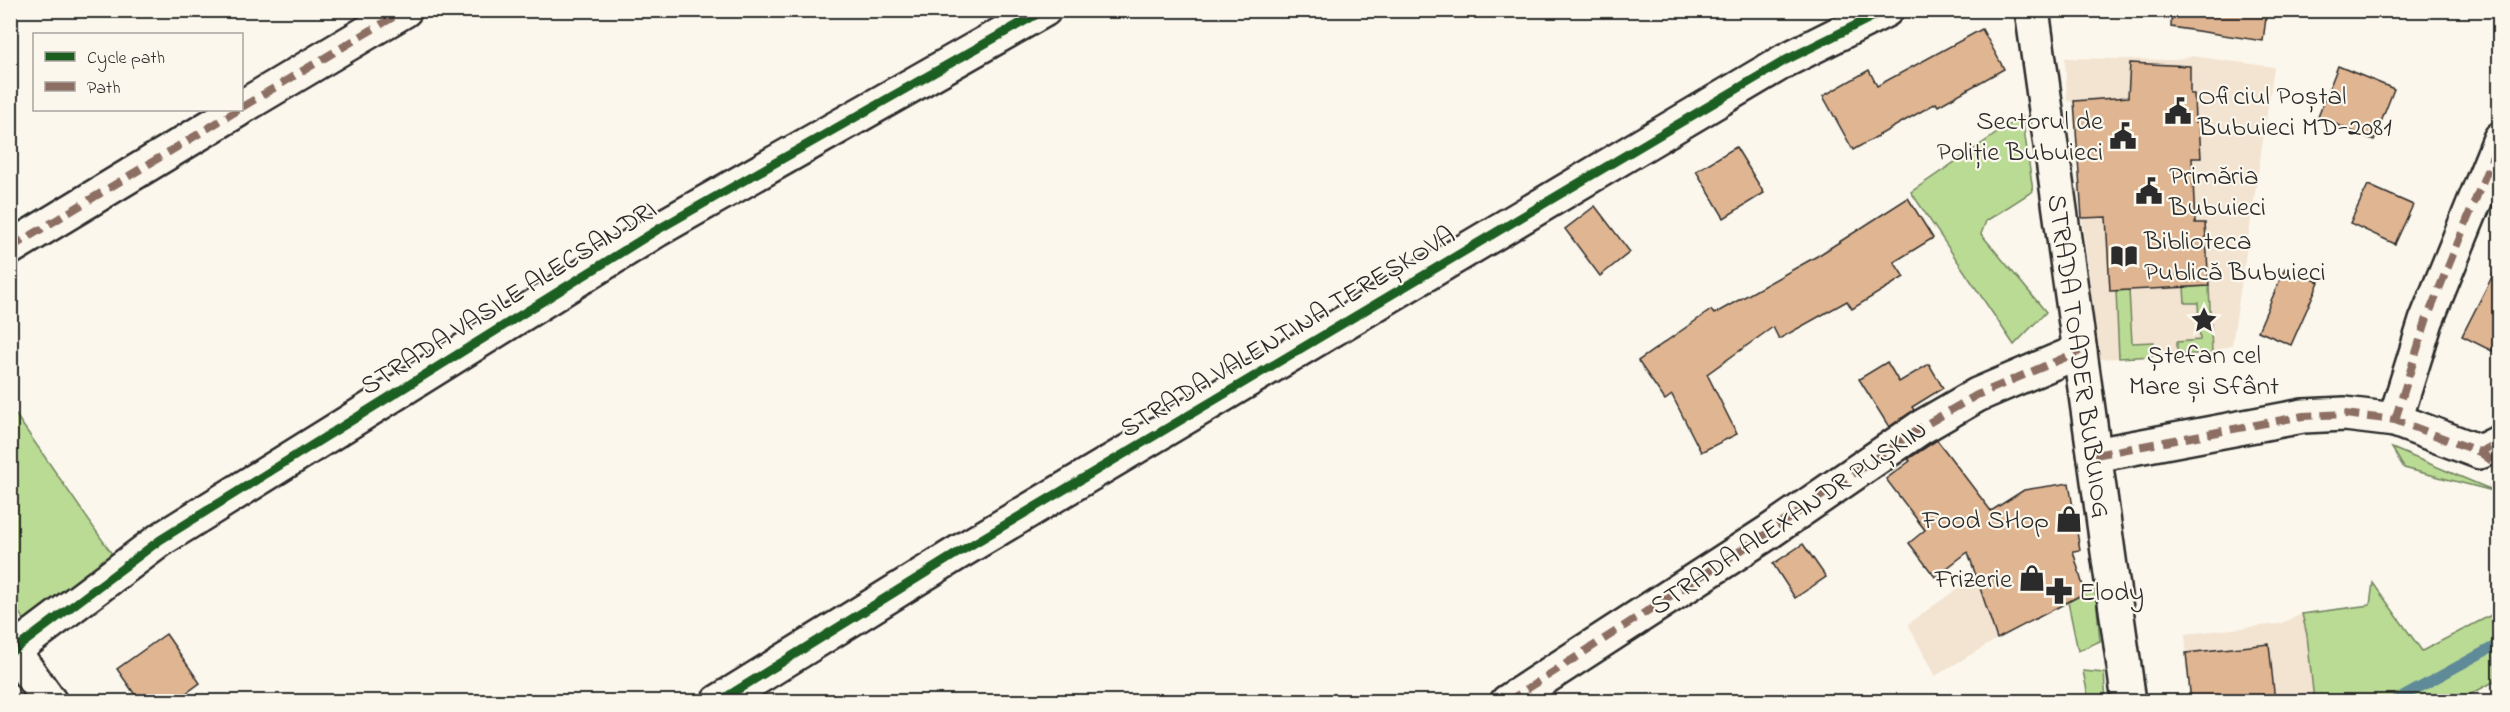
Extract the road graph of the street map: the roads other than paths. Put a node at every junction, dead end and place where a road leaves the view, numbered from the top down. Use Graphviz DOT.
graph roads {
  1 [pos="405,10"];
  2 [pos="1044,10"];
  3 [pos="1886,10"];
  4 [pos="2032,10"];
  5 [pos="243,106"];
  6 [pos="235,111"];
  7 [pos="2499,138"];
  8 [pos="10,248"];
  9 [pos="2080,351"];
  10 [pos="2395,420"];
  11 [pos="2493,454"];
  12 [pos="2095,455"];
  13 [pos="12,648"];
  14 [pos="50,702"];
  15 [pos="718,702"];
  16 [pos="1506,702"];
  17 [pos="2128,702"];
  1 -- 5 [label="street"];
  2 -- 13 [label="street, STRADA VASILE ALECSANDRI"];
  3 -- 15 [label="street, STRADA VALENTINA TEREȘKOVA"];
  4 -- 9 [label="street, STRADA TOADER BUBUIOG"];
  6 -- 8 [label="street"];
  7 -- 10 [label="street"];
  9 -- 12 [label="street, STRADA TOADER BUBUIOG"];
  9 -- 16 [label="street, STRADA ALEXANDR PUȘKIN"];
  10 -- 11 [label="street"];
  10 -- 12 [label="street"];
  12 -- 17 [label="street, STRADA TOADER BUBUIOG"];
  13 -- 14 [label="street"];
}
